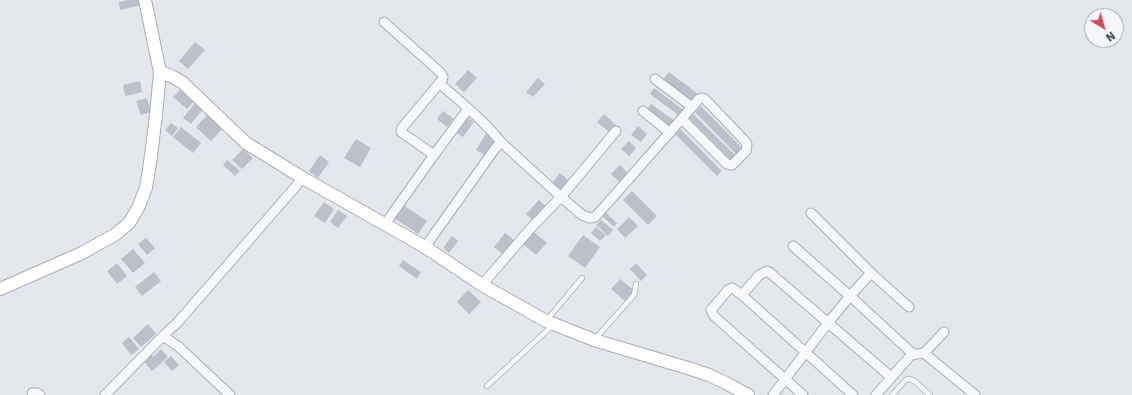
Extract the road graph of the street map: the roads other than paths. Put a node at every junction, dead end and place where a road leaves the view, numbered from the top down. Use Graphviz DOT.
graph roads {
  1 [pos="145,0"];
  2 [pos="384,22"];
  3 [pos="160,72"];
  4 [pos="655,79"];
  5 [pos="439,83"];
  6 [pos="692,107"];
  7 [pos="468,109"];
  8 [pos="643,111"];
  9 [pos="682,119"];
  10 [pos="616,131"];
  11 [pos="670,133"];
  12 [pos="501,142"];
  13 [pos="434,155"];
  14 [pos="303,178"];
  15 [pos="561,198"];
  16 [pos="811,213"];
  17 [pos="385,224"];
  18 [pos="793,246"];
  19 [pos="425,247"];
  20 [pos="871,273"];
  21 [pos="582,278"];
  22 [pos="482,284"];
  23 [pos="636,284"];
  24 [pos="0,289"];
  25 [pos="742,295"];
  26 [pos="850,296"];
  27 [pos="909,307"];
  28 [pos="550,323"];
  29 [pos="828,323"];
  30 [pos="944,332"];
  31 [pos="163,336"];
  32 [pos="594,340"];
  33 [pos="806,352"];
  34 [pos="924,353"];
  35 [pos="912,354"];
  36 [pos="891,377"];
  37 [pos="785,379"];
  38 [pos="487,386"];
  39 [pos="105,395"];
  40 [pos="230,395"];
  41 [pos="748,395"];
  42 [pos="773,395"];
  43 [pos="803,395"];
  44 [pos="853,395"];
  45 [pos="876,395"];
  46 [pos="892,395"];
  47 [pos="930,395"];
  48 [pos="975,395"];
  1 -- 3 [label="street"];
  2 -- 5 [label="street"];
  3 -- 14 [label="street"];
  3 -- 24 [label="street"];
  4 -- 6 [label="street"];
  5 -- 7 [label="street"];
  5 -- 13 [label="street"];
  6 -- 9 [label="street"];
  6 -- 9 [label="street"];
  7 -- 12 [label="street"];
  7 -- 13 [label="street"];
  8 -- 11 [label="street"];
  9 -- 11 [label="street"];
  10 -- 15 [label="street"];
  11 -- 15 [label="street"];
  12 -- 15 [label="street"];
  12 -- 19 [label="street"];
  13 -- 17 [label="street"];
  14 -- 17 [label="street"];
  14 -- 31 [label="street"];
  15 -- 22 [label="street"];
  16 -- 20 [label="street"];
  17 -- 19 [label="street"];
  18 -- 26 [label="street"];
  19 -- 22 [label="street"];
  20 -- 26 [label="street"];
  20 -- 27 [label="street"];
  21 -- 28 [label="lane"];
  22 -- 28 [label="street"];
  23 -- 32 [label="lane"];
  25 -- 29 [label="street"];
  25 -- 33 [label="street"];
  25 -- 37 [label="street"];
  26 -- 29 [label="street"];
  26 -- 35 [label="street"];
  28 -- 32 [label="street"];
  28 -- 38 [label="lane"];
  29 -- 33 [label="street"];
  29 -- 36 [label="street"];
  30 -- 34 [label="street"];
  31 -- 39 [label="street"];
  31 -- 40 [label="street"];
  32 -- 41 [label="street"];
  33 -- 37 [label="street"];
  33 -- 44 [label="street"];
  34 -- 35 [label="street"];
  34 -- 48 [label="street"];
  35 -- 36 [label="street"];
  36 -- 45 [label="street"];
  37 -- 42 [label="street"];
  37 -- 43 [label="street"];
  46 -- 47 [label="lane"];
}
